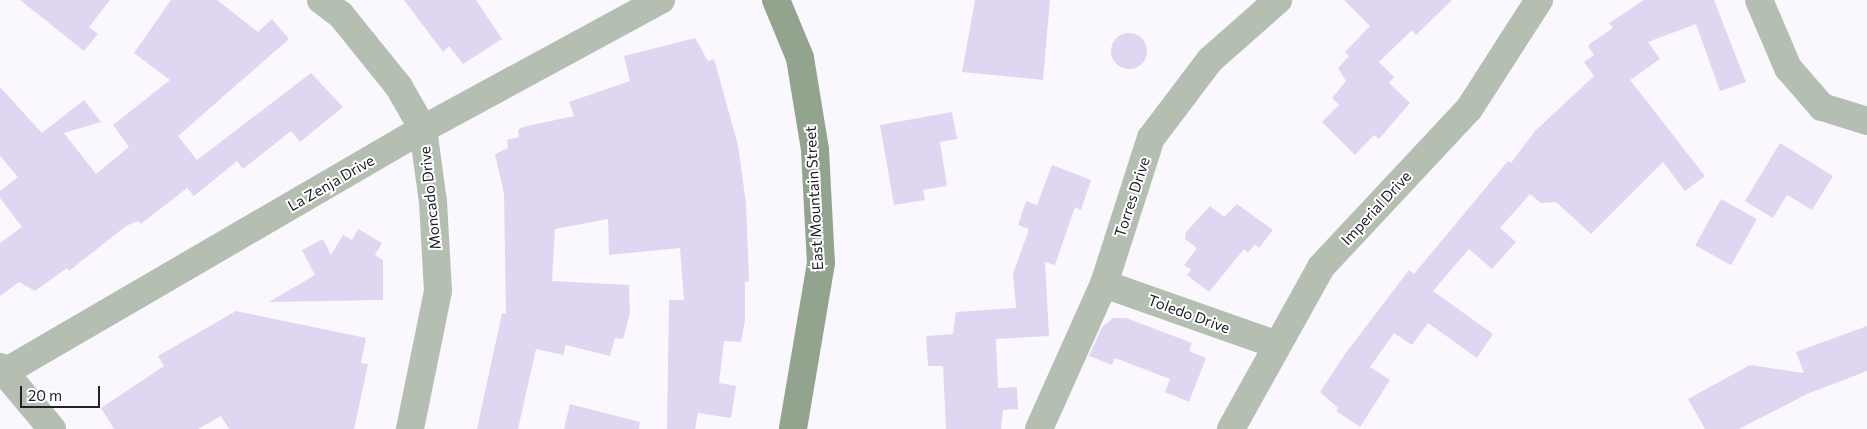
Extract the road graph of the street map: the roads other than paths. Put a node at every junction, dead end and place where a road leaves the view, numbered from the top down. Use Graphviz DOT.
graph roads {
  1 [pos="322,0"];
  2 [pos="661,0"];
  3 [pos="776,0"];
  4 [pos="1278,0"];
  5 [pos="1540,0"];
  6 [pos="1759,0"];
  7 [pos="1867,121"];
  8 [pos="423,129"];
  9 [pos="1104,284"];
  10 [pos="1274,344"];
  11 [pos="2,370"];
  12 [pos="52,429"];
  13 [pos="410,429"];
  14 [pos="793,429"];
  15 [pos="1039,429"];
  16 [pos="1231,429"];
  1 -- 8 [label="street, Moncado Drive"];
  2 -- 8 [label="street, La Zenja Drive"];
  3 -- 14 [label="street, East Mountain Street"];
  4 -- 9 [label="street, Torres Drive"];
  5 -- 10 [label="street, Imperial Drive"];
  6 -- 7 [label="street"];
  8 -- 11 [label="street, La Zenja Drive"];
  8 -- 13 [label="street, Moncado Drive"];
  9 -- 10 [label="street, Toledo Drive"];
  9 -- 15 [label="street, Torres Drive"];
  10 -- 16 [label="street, Imperial Drive"];
  11 -- 12 [label="street"];
}
